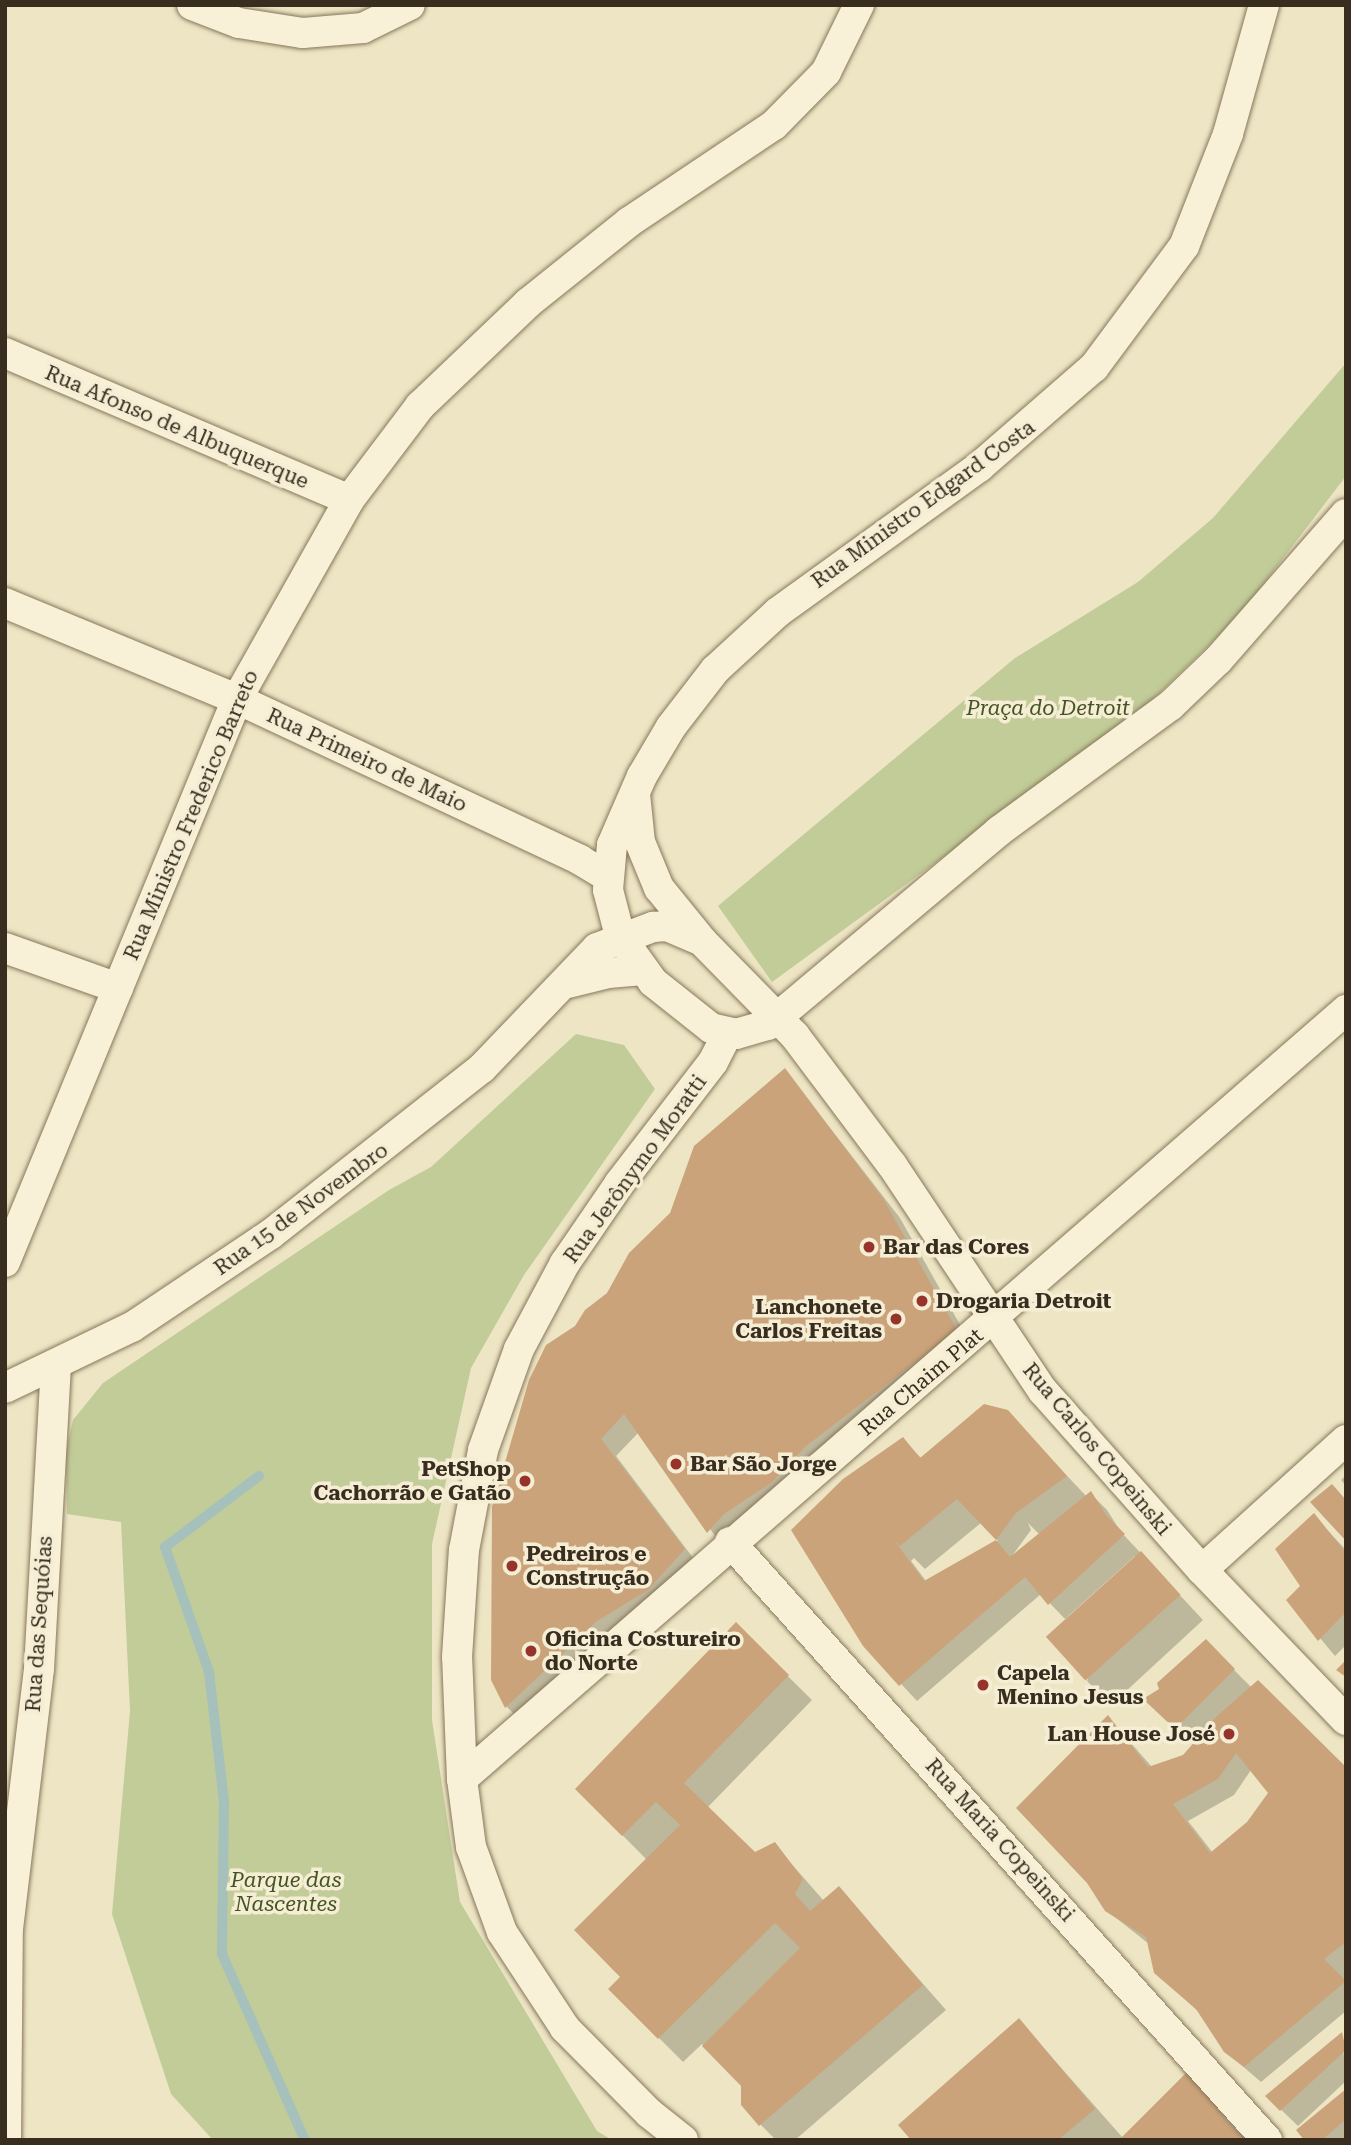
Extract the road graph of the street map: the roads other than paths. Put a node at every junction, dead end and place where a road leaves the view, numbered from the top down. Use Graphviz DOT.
graph roads {
  1 [pos="192,5"];
  2 [pos="410,5"];
  3 [pos="859,5"];
  4 [pos="1264,5"];
  5 [pos="5,353"];
  6 [pos="349,500"];
  7 [pos="1346,514"];
  8 [pos="5,603"];
  9 [pos="236,699"];
  10 [pos="635,794"];
  11 [pos="608,877"];
  12 [pos="620,936"];
  13 [pos="702,942"];
  14 [pos="5,948"];
  15 [pos="643,971"];
  16 [pos="564,984"];
  17 [pos="118,988"];
  18 [pos="1346,1010"];
  19 [pos="780,1017"];
  20 [pos="727,1034"];
  21 [pos="5,1262"];
  22 [pos="993,1321"];
  23 [pos="56,1366"];
  24 [pos="5,1388"];
  25 [pos="1346,1440"];
  26 [pos="730,1542"];
  27 [pos="1202,1570"];
  28 [pos="1346,1720"];
  29 [pos="462,1779"];
  30 [pos="12,1828"];
  31 [pos="8,1879"];
  32 [pos="6,1930"];
  33 [pos="6,2140"];
  34 [pos="683,2140"];
  35 [pos="1267,2140"];
  1 -- 2 [label="street"];
  3 -- 6 [label="street, Rua Ministro Frederico Barreto"];
  4 -- 10 [label="street, Rua Ministro Edgard Costa"];
  5 -- 6 [label="street, Rua Afonso de Albuquerque"];
  6 -- 9 [label="street, Rua Ministro Frederico Barreto"];
  7 -- 19 [label="street"];
  8 -- 9 [label="street, Rua Primeiro de Maio"];
  9 -- 11 [label="street, Rua Primeiro de Maio"];
  9 -- 17 [label="street, Rua Ministro Frederico Barreto"];
  10 -- 11 [label="street"];
  10 -- 13 [label="street, Rua Carlos Copeinski"];
  11 -- 12 [label="street"];
  12 -- 13 [label="street, Rua 15 de Novembro"];
  12 -- 15 [label="street"];
  12 -- 16 [label="street, Rua 15 de Novembro"];
  13 -- 19 [label="street, Rua Carlos Copeinski"];
  14 -- 17 [label="street"];
  15 -- 16 [label="street"];
  15 -- 20 [label="street"];
  16 -- 23 [label="street, Rua 15 de Novembro"];
  17 -- 21 [label="street, Rua Ministro Frederico Barreto"];
  18 -- 22 [label="street, Rua Chaim Plat"];
  19 -- 20 [label="street"];
  19 -- 22 [label="street, Rua Carlos Copeinski"];
  20 -- 29 [label="street, Rua Jerônymo Moratti"];
  22 -- 26 [label="street, Rua Chaim Plat"];
  22 -- 27 [label="street, Rua Carlos Copeinski"];
  23 -- 24 [label="street, Rua 15 de Novembro"];
  23 -- 30 [label="street, Rua das Sequóias"];
  25 -- 27 [label="street"];
  26 -- 29 [label="street, Rua Chaim Plat"];
  26 -- 35 [label="street, Rua Maria Copeinski"];
  27 -- 28 [label="street, Rua Carlos Copeinski"];
  29 -- 34 [label="street, Rua Jerônymo Moratti"];
  30 -- 31 [label="street, Rua das Sequóias"];
  31 -- 32 [label="street, Rua das Sequóias"];
  32 -- 33 [label="street, Rua das Sequóias"];
}
